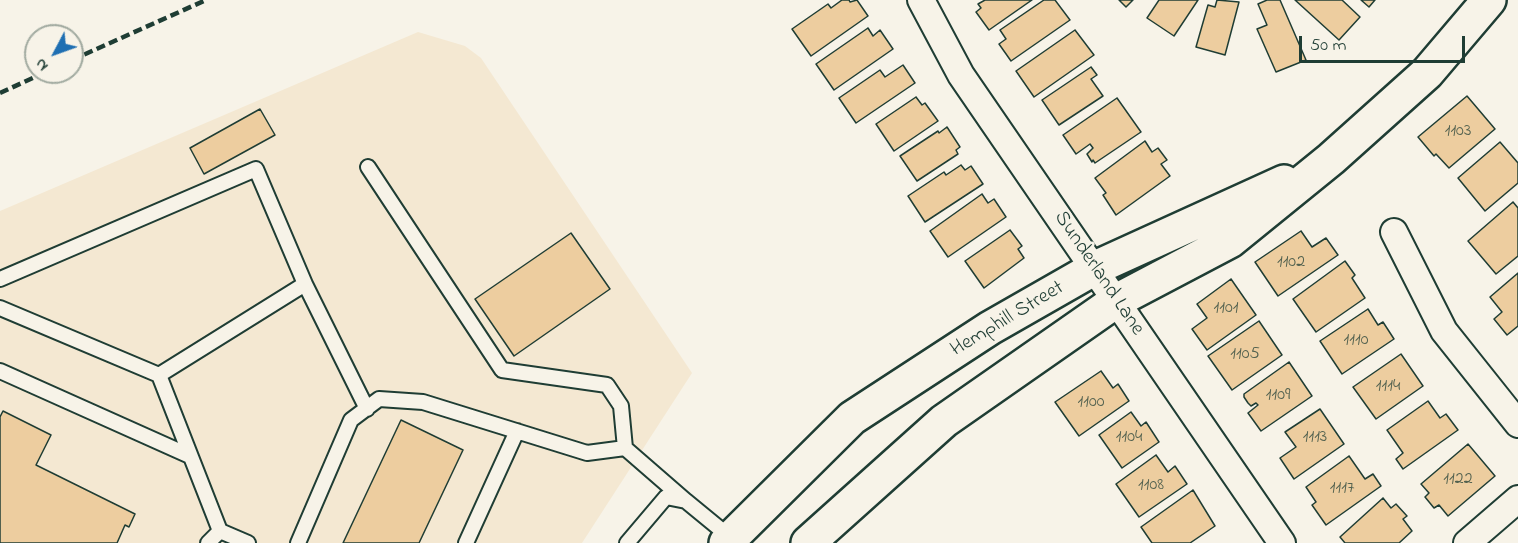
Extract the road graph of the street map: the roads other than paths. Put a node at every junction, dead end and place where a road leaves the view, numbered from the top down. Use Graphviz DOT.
graph roads {
  1 [pos="921,0"];
  2 [pos="1489,0"];
  3 [pos="1331,159"];
  4 [pos="368,167"];
  5 [pos="1394,232"];
  6 [pos="1095,268"];
  7 [pos="0,279"];
  8 [pos="305,284"];
  9 [pos="1116,301"];
  10 [pos="0,308"];
  11 [pos="0,370"];
  12 [pos="159,375"];
  13 [pos="367,409"];
  14 [pos="1518,424"];
  15 [pos="517,431"];
  16 [pos="625,448"];
  17 [pos="190,456"];
  18 [pos="1518,499"];
  19 [pos="686,501"];
  20 [pos="220,531"];
  21 [pos="731,541"];
  22 [pos="208,543"];
  23 [pos="248,543"];
  24 [pos="298,543"];
  25 [pos="466,543"];
  26 [pos="627,543"];
  27 [pos="808,543"];
  28 [pos="1282,543"];
  29 [pos="1467,543"];
  1 -- 6 [label="street, Sunderland Lane"];
  2 -- 3 [label="street, Hemphill Street"];
  3 -- 6 [label="street, Hemphill Street"];
  3 -- 9 [label="street, Hemphill Street"];
  4 -- 16 [label="lane"];
  5 -- 14 [label="street"];
  6 -- 9 [label="street, Sunderland Lane"];
  6 -- 21 [label="street, Hemphill Street"];
  7 -- 8 [label="lane"];
  8 -- 12 [label="lane"];
  8 -- 13 [label="lane"];
  9 -- 27 [label="street, Hemphill Street"];
  9 -- 28 [label="street, Sunderland Lane"];
  10 -- 12 [label="lane"];
  11 -- 17 [label="lane"];
  12 -- 17 [label="lane"];
  13 -- 15 [label="lane"];
  13 -- 24 [label="lane"];
  15 -- 16 [label="lane"];
  15 -- 25 [label="lane"];
  16 -- 19 [label="lane"];
  17 -- 20 [label="lane"];
  18 -- 29 [label="street"];
  19 -- 21 [label="lane"];
  19 -- 26 [label="lane"];
  20 -- 22 [label="lane"];
  20 -- 23 [label="lane"];
}
